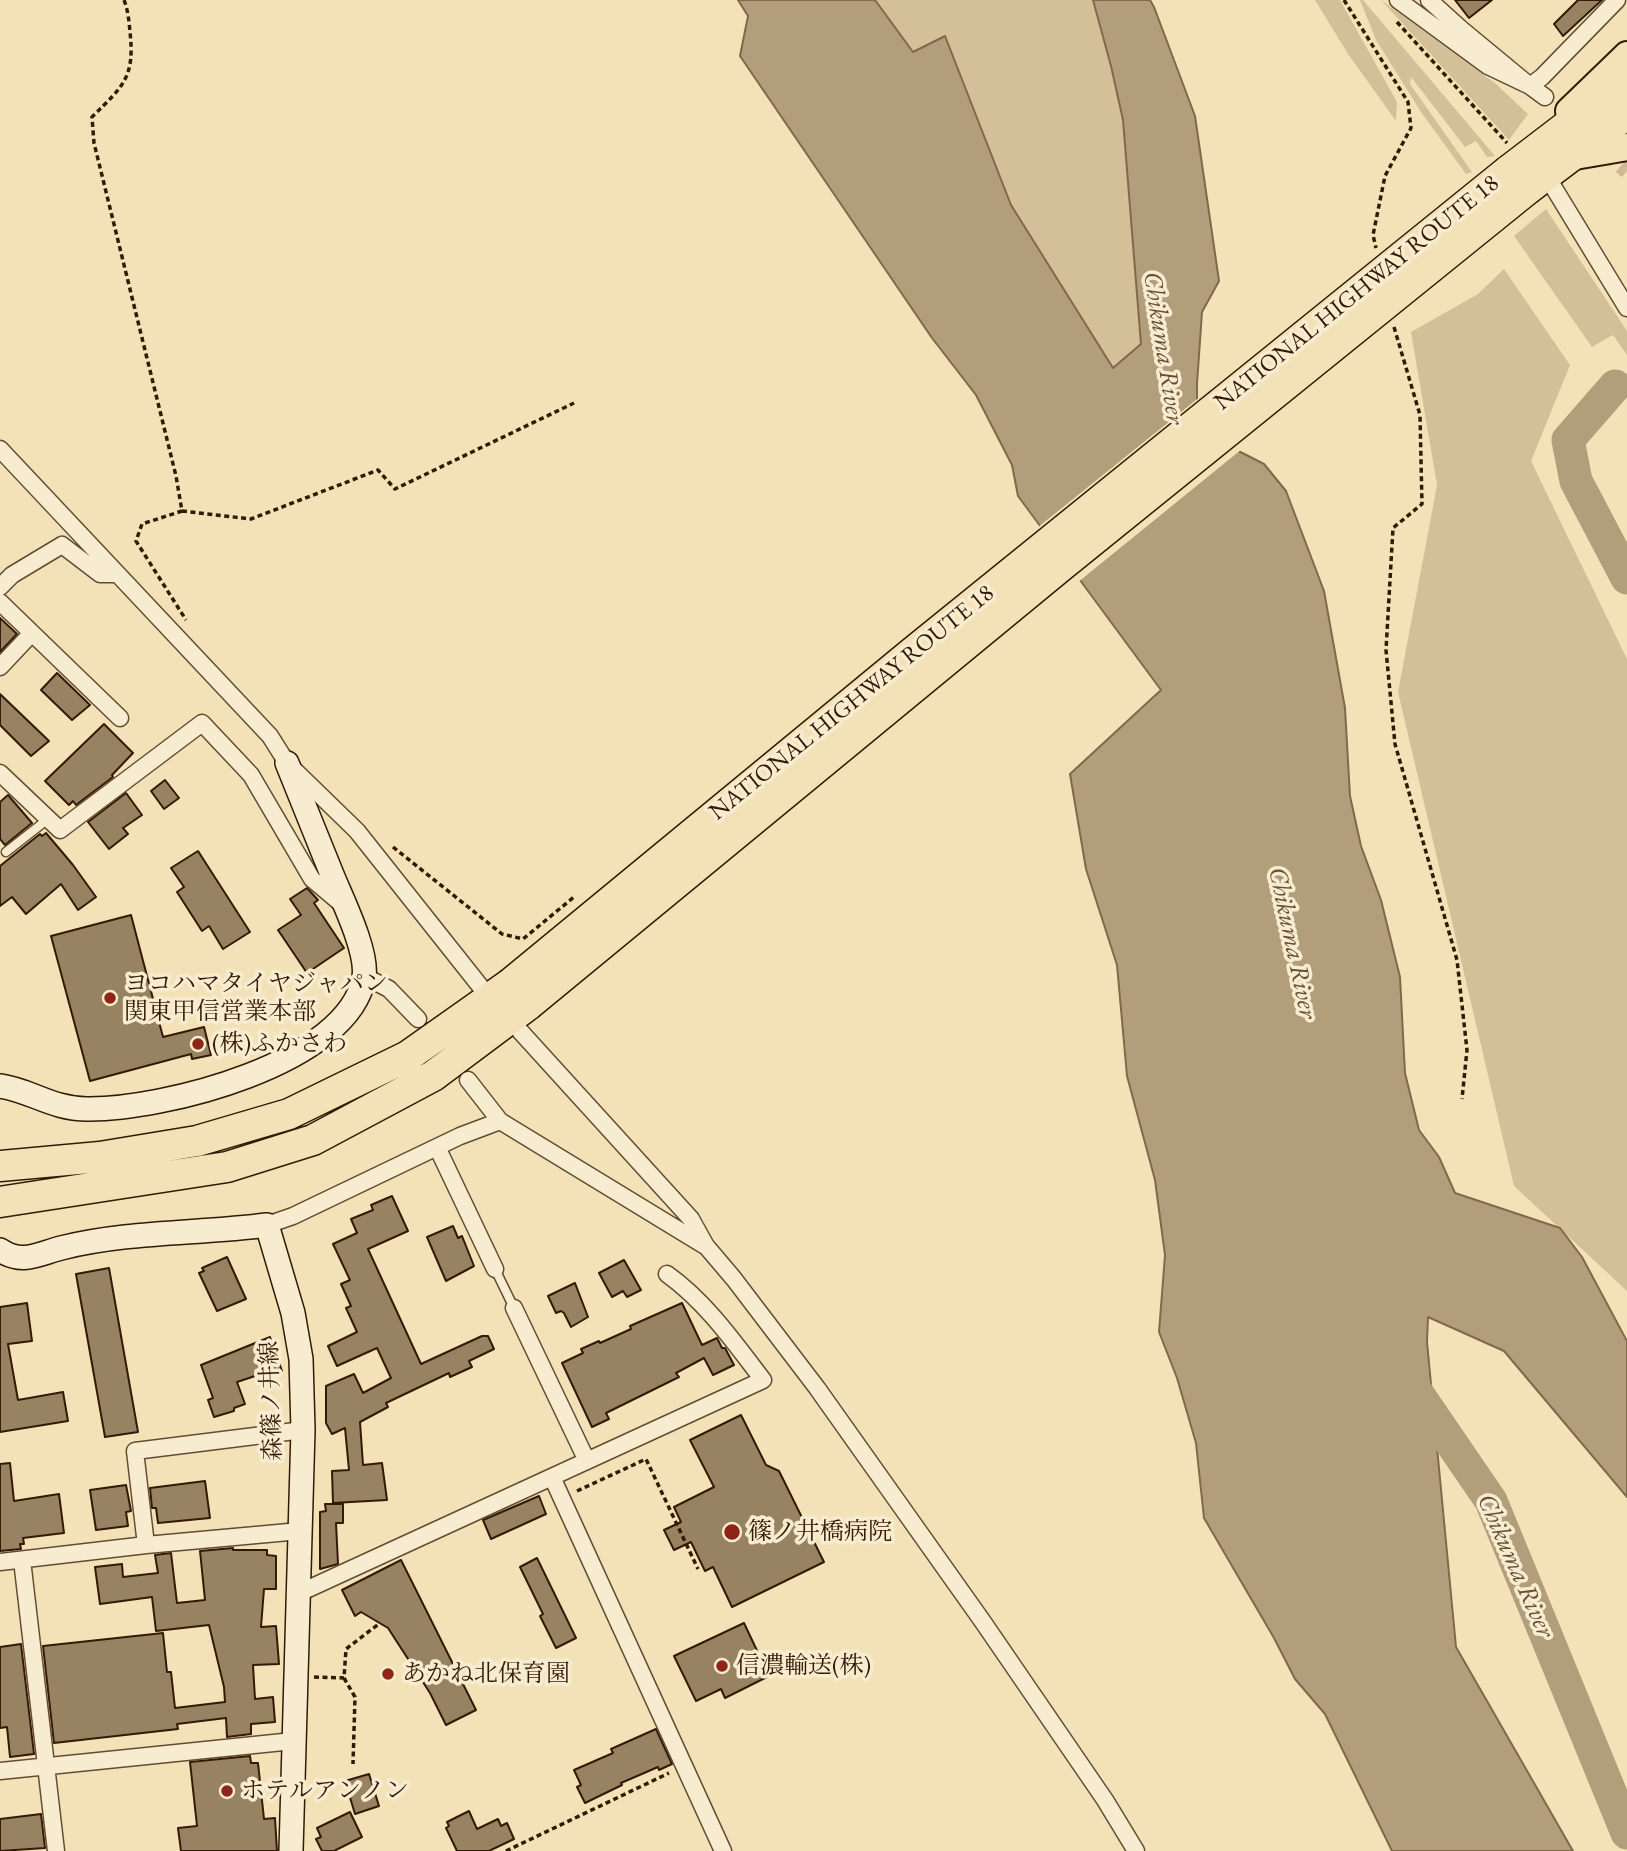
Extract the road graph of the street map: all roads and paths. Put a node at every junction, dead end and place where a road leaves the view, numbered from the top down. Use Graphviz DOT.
graph roads {
  1 [pos="124,0"];
  2 [pos="1344,0"];
  3 [pos="1398,0"];
  4 [pos="1429,0"];
  5 [pos="1618,0"];
  6 [pos="1395,20"];
  7 [pos="1627,55"];
  8 [pos="1627,80"];
  9 [pos="1530,86"];
  10 [pos="1545,97"];
  11 [pos="1627,114"];
  12 [pos="1627,146"];
  13 [pos="1532,165"];
  14 [pos="1376,248"];
  15 [pos="1627,308"];
  16 [pos="1394,327"];
  17 [pos="575,403"];
  18 [pos="0,449"];
  19 [pos="182,511"];
  20 [pos="117,574"];
  21 [pos="0,587"];
  22 [pos="0,602"];
  23 [pos="32,633"];
  24 [pos="195,655"];
  25 [pos="0,667"];
  26 [pos="120,718"];
  27 [pos="287,763"];
  28 [pos="0,773"];
  29 [pos="48,820"];
  30 [pos="357,831"];
  31 [pos="6,852"];
  32 [pos="576,896"];
  33 [pos="346,908"];
  34 [pos="364,976"];
  35 [pos="480,986"];
  36 [pos="519,1007"];
  37 [pos="418,1019"];
  38 [pos="468,1080"];
  39 [pos="0,1086"];
  40 [pos="1462,1099"];
  41 [pos="500,1121"];
  42 [pos="437,1147"];
  43 [pos="0,1166"];
  44 [pos="0,1202"];
  45 [pos="267,1225"];
  46 [pos="706,1246"];
  47 [pos="0,1250"];
  48 [pos="495,1269"];
  49 [pos="667,1274"];
  50 [pos="514,1308"];
  51 [pos="303,1430"];
  52 [pos="587,1461"];
  53 [pos="552,1477"];
  54 [pos="562,1498"];
  55 [pos="300,1531"];
  56 [pos="146,1545"];
  57 [pos="22,1560"];
  58 [pos="0,1562"];
  59 [pos="698,1569"];
  60 [pos="297,1594"];
  61 [pos="380,1623"];
  62 [pos="307,1676"];
  63 [pos="344,1678"];
  64 [pos="293,1741"];
  65 [pos="353,1764"];
  66 [pos="46,1766"];
  67 [pos="683,1766"];
  68 [pos="0,1771"];
  69 [pos="56,1851"];
  70 [pos="291,1851"];
  71 [pos="506,1851"];
  72 [pos="723,1851"];
  73 [pos="1136,1851"];
  1 -- 19 [label="path"];
  2 -- 14 [label="path"];
  3 -- 9 [label="street"];
  4 -- 9 [label="street"];
  5 -- 9 [label="street"];
  6 -- 13 [label="path"];
  7 -- 13 [label="main road"];
  8 -- 13 [label="highway, NATIONAL HIGHWAY ROUTE 18"];
  9 -- 10 [label="street"];
  11 -- 13 [label="highway, NATIONAL HIGHWAY ROUTE 18"];
  12 -- 13 [label="main road"];
  13 -- 15 [label="street"];
  13 -- 36 [label="highway, NATIONAL HIGHWAY ROUTE 18, bridge"];
  16 -- 40 [label="path"];
  17 -- 19 [label="path"];
  18 -- 20 [label="street"];
  19 -- 24 [label="path"];
  20 -- 21 [label="street"];
  20 -- 24 [label="street"];
  22 -- 23 [label="street"];
  23 -- 25 [label="street"];
  23 -- 26 [label="street"];
  24 -- 27 [label="street"];
  27 -- 30 [label="street"];
  27 -- 33 [label="main road"];
  28 -- 29 [label="street"];
  29 -- 31 [label="lane"];
  29 -- 33 [label="street"];
  30 -- 32 [label="path"];
  30 -- 35 [label="street"];
  33 -- 34 [label="main road"];
  34 -- 37 [label="street"];
  34 -- 39 [label="main road"];
  36 -- 43 [label="highway, NATIONAL HIGHWAY ROUTE 18"];
  36 -- 44 [label="highway, NATIONAL HIGHWAY ROUTE 18"];
  36 -- 46 [label="street"];
  38 -- 41 [label="street"];
  41 -- 42 [label="street"];
  41 -- 46 [label="street"];
  42 -- 45 [label="street"];
  42 -- 48 [label="street"];
  45 -- 47 [label="main road"];
  45 -- 51 [label="main road, 森篠ノ井線"];
  46 -- 73 [label="street"];
  48 -- 50 [label="lane"];
  49 -- 52 [label="street"];
  50 -- 52 [label="street"];
  51 -- 55 [label="main road, 森篠ノ井線"];
  51 -- 56 [label="street"];
  52 -- 53 [label="street"];
  53 -- 54 [label="street"];
  53 -- 60 [label="street"];
  54 -- 59 [label="path"];
  54 -- 67 [label="street"];
  55 -- 56 [label="street"];
  55 -- 60 [label="main road, 森篠ノ井線"];
  56 -- 57 [label="street"];
  57 -- 58 [label="street"];
  57 -- 66 [label="street"];
  60 -- 64 [label="main road, 森篠ノ井線"];
  61 -- 63 [label="path"];
  62 -- 63 [label="path"];
  63 -- 65 [label="path"];
  64 -- 66 [label="street"];
  64 -- 70 [label="main road, 森篠ノ井線"];
  66 -- 68 [label="street"];
  66 -- 69 [label="street"];
  67 -- 71 [label="path"];
  67 -- 72 [label="street"];
}
